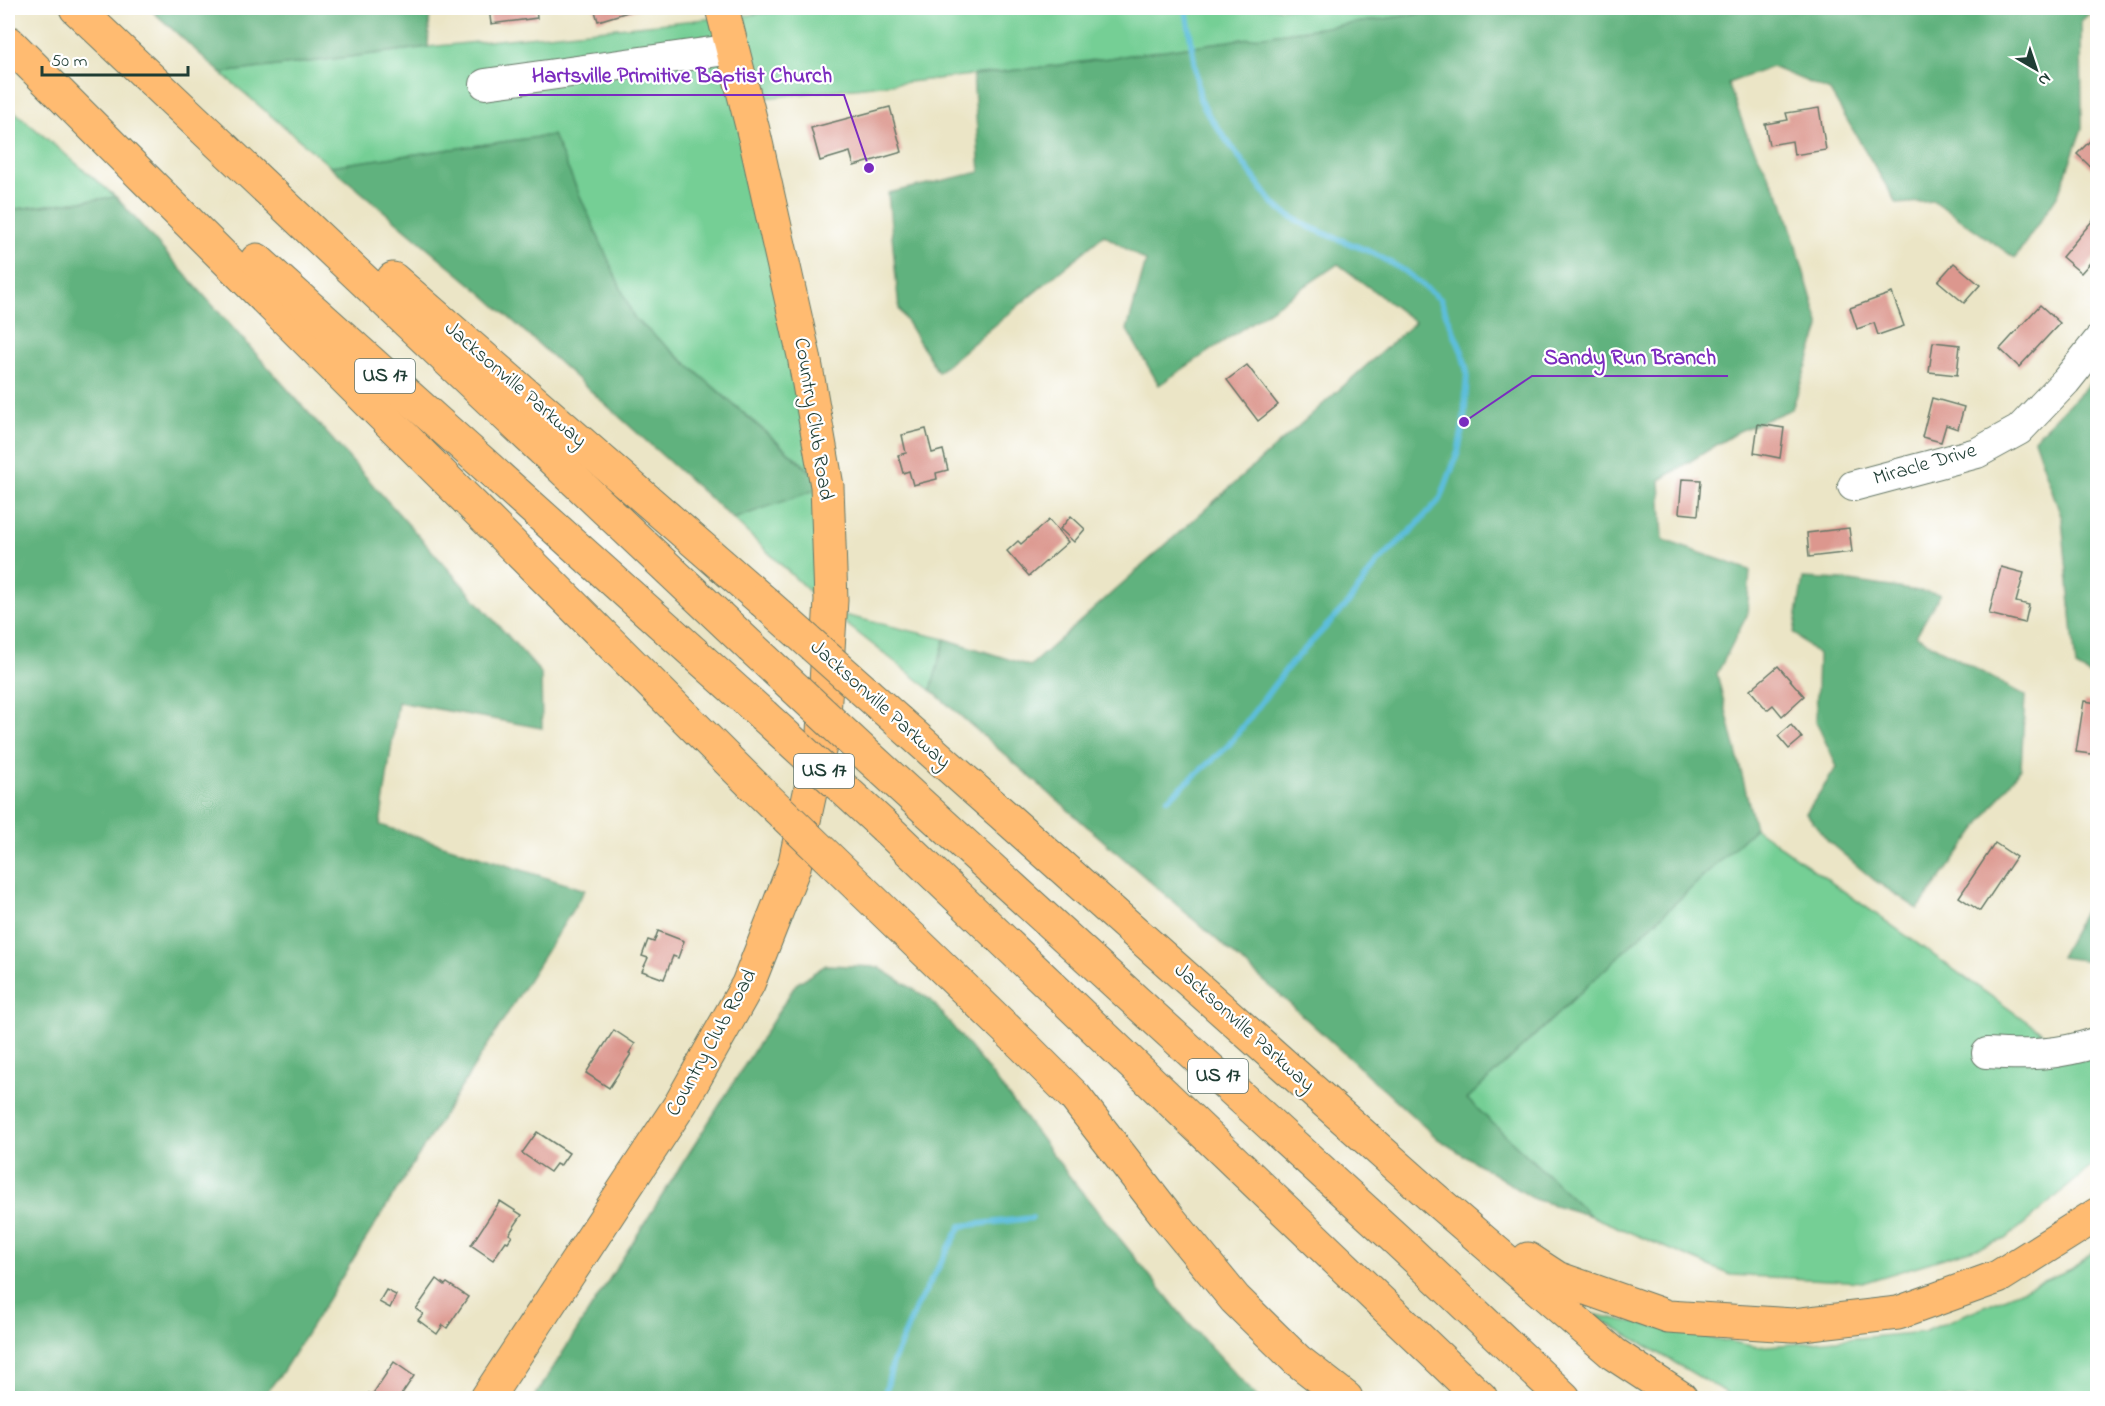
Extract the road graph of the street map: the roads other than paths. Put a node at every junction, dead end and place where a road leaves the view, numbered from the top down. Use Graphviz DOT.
graph roads {
  1 [pos="76,8"];
  2 [pos="81,8"];
  3 [pos="722,8"];
  4 [pos="8,36"];
  5 [pos="8,42"];
  6 [pos="733,50"];
  7 [pos="485,84"];
  8 [pos="2097,341"];
  9 [pos="1853,486"];
  10 [pos="2097,1042"];
  11 [pos="1987,1053"];
  12 [pos="1430,1195"];
  13 [pos="2097,1214"];
  14 [pos="487,1398"];
  15 [pos="1346,1398"];
  16 [pos="1481,1398"];
  17 [pos="1564,1398"];
  18 [pos="1681,1398"];
  1 -- 17 [label="main road, US 17, bridge"];
  2 -- 12 [label="main road, Jacksonville Parkway, bridge"];
  3 -- 6 [label="main road, Country Club Road"];
  4 -- 16 [label="main road, US 17, bridge"];
  5 -- 15 [label="main road, bridge"];
  6 -- 7 [label="street"];
  6 -- 14 [label="main road, Country Club Road"];
  8 -- 9 [label="street, Miracle Drive"];
  10 -- 11 [label="street"];
  12 -- 13 [label="main road"];
  12 -- 18 [label="main road, Jacksonville Parkway"];
}
